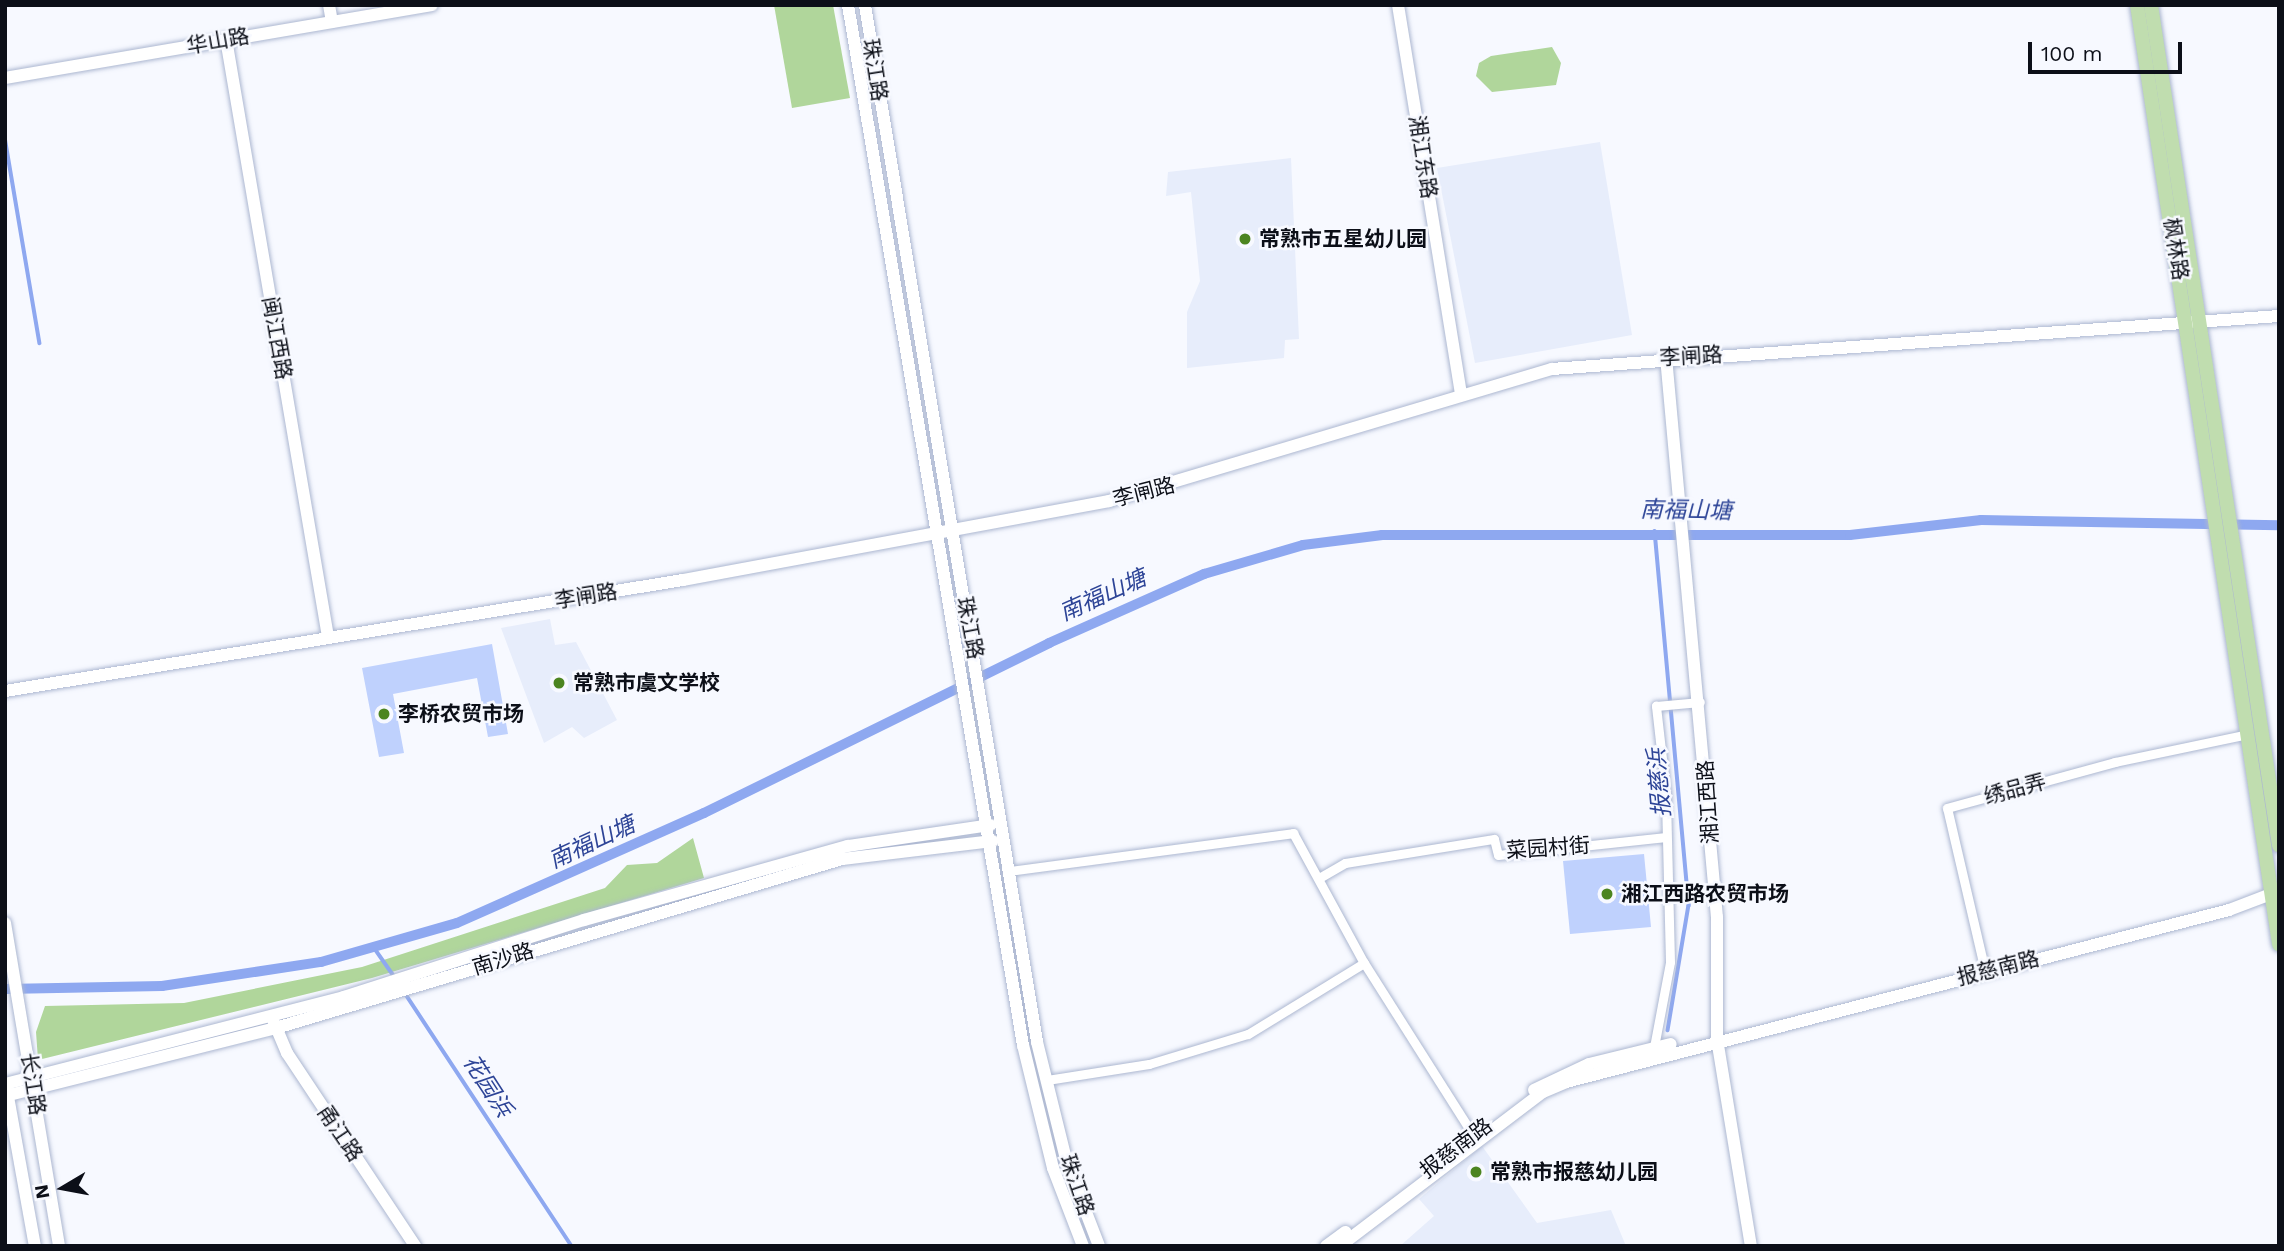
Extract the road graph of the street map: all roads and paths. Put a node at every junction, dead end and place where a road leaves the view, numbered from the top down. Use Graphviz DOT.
graph roads {
  1 [pos="329,5"];
  2 [pos="432,5"];
  3 [pos="848,5"];
  4 [pos="864,5"];
  5 [pos="1398,5"];
  6 [pos="2137,5"];
  7 [pos="2151,5"];
  8 [pos="332,22"];
  9 [pos="226,39"];
  10 [pos="5,78"];
  11 [pos="2279,316"];
  12 [pos="2193,321"];
  13 [pos="1667,357"];
  14 [pos="1461,392"];
  15 [pos="952,531"];
  16 [pos="936,533"];
  17 [pos="2227,547"];
  18 [pos="328,637"];
  19 [pos="5,691"];
  20 [pos="1700,702"];
  21 [pos="2248,734"];
  22 [pos="1001,824"];
  23 [pos="984,826"];
  24 [pos="1667,837"];
  25 [pos="1004,839"];
  26 [pos="987,841"];
  27 [pos="2279,845"];
  28 [pos="1009,871"];
  29 [pos="1318,878"];
  30 [pos="2275,893"];
  31 [pos="5,923"];
  32 [pos="2279,944"];
  33 [pos="1364,963"];
  34 [pos="1986,971"];
  35 [pos="409,982"];
  36 [pos="274,1022"];
  37 [pos="1717,1039"];
  38 [pos="1654,1047"];
  39 [pos="1047,1080"];
  40 [pos="33,1084"];
  41 [pos="6,1089"];
  42 [pos="1473,1135"];
  43 [pos="35,1246"];
  44 [pos="59,1246"];
  45 [pos="415,1246"];
  46 [pos="1083,1246"];
  47 [pos="1099,1246"];
  48 [pos="1325,1246"];
  49 [pos="1340,1246"];
  50 [pos="1751,1246"];
  1 -- 8 [label="street"];
  2 -- 8 [label="street, 华山路"];
  3 -- 16 [label="street, 珠江路"];
  4 -- 15 [label="street, 珠江路"];
  5 -- 14 [label="street, 湘江东路"];
  6 -- 12 [label="main road, 枫林路"];
  7 -- 12 [label="main road, 枫林路"];
  8 -- 9 [label="street, 华山路"];
  9 -- 10 [label="street, 华山路"];
  9 -- 18 [label="street, 闽江西路"];
  11 -- 12 [label="street, 李闸路"];
  12 -- 13 [label="street, 李闸路"];
  12 -- 17 [label="main road, 枫林路"];
  13 -- 14 [label="street, 李闸路"];
  13 -- 20 [label="street, 湘江西路"];
  14 -- 15 [label="street, 李闸路"];
  15 -- 16 [label="street, 李闸路"];
  15 -- 22 [label="street, 珠江路"];
  16 -- 18 [label="street, 李闸路"];
  16 -- 23 [label="street, 珠江路"];
  17 -- 21 [label="main road"];
  17 -- 27 [label="main road"];
  18 -- 19 [label="street, 李闸路"];
  20 -- 24 [label="street"];
  20 -- 37 [label="street, 湘江西路"];
  21 -- 30 [label="main road"];
  21 -- 34 [label="street, 绣品弄"];
  22 -- 23 [label="street, 南沙路"];
  22 -- 25 [label="street, 珠江路"];
  23 -- 26 [label="street, 珠江路"];
  23 -- 35 [label="street, 南沙路"];
  24 -- 29 [label="street, 菜园村街"];
  24 -- 38 [label="street"];
  25 -- 26 [label="street, 南沙路"];
  25 -- 28 [label="street, 珠江路"];
  26 -- 35 [label="street, 南沙路"];
  26 -- 46 [label="street, 珠江路"];
  28 -- 29 [label="street"];
  28 -- 39 [label="street, 珠江路"];
  29 -- 33 [label="street"];
  30 -- 32 [label="main road"];
  30 -- 34 [label="street, 报慈南路"];
  31 -- 40 [label="street, 长江路"];
  33 -- 39 [label="street"];
  33 -- 42 [label="street"];
  34 -- 37 [label="street, 报慈南路"];
  35 -- 36 [label="street, 南沙路"];
  36 -- 40 [label="street, 南沙路"];
  36 -- 45 [label="street, 甬江路"];
  37 -- 38 [label="street, 报慈南路"];
  37 -- 49 [label="street, 报慈南路"];
  37 -- 50 [label="street, 湘江西路"];
  38 -- 42 [label="street, 报慈南路"];
  39 -- 47 [label="street, 珠江路"];
  40 -- 41 [label="street, 南沙路"];
  40 -- 44 [label="street, 长江路"];
  41 -- 43 [label="street, 长江路"];
  42 -- 48 [label="street, 报慈南路"];
}
